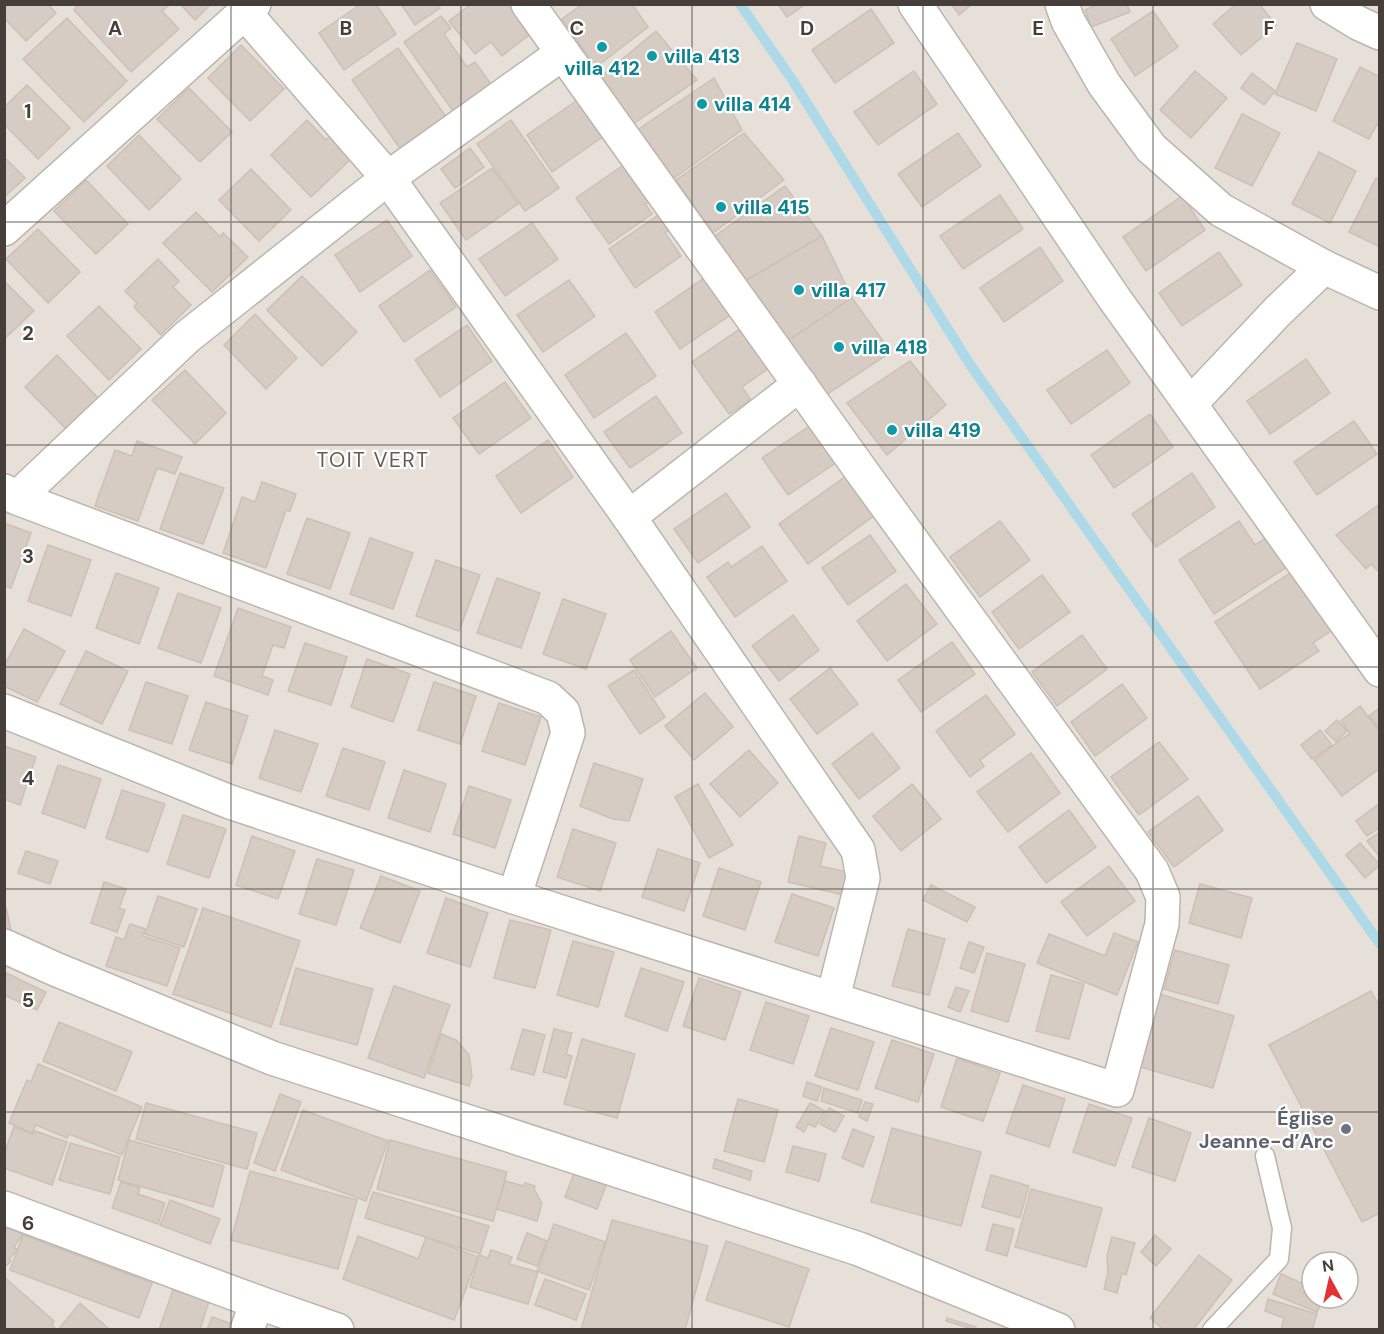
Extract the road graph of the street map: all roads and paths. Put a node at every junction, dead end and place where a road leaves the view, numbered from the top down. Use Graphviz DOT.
graph roads {
  1 [pos="528,4"];
  2 [pos="915,4"];
  3 [pos="1062,4"];
  4 [pos="1327,4"];
  5 [pos="249,8"];
  6 [pos="1380,33"];
  7 [pos="563,53"];
  8 [pos="388,178"];
  9 [pos="4,229"];
  10 [pos="1324,267"];
  11 [pos="1380,293"];
  12 [pos="800,384"];
  13 [pos="1191,403"];
  14 [pos="11,494"];
  15 [pos="629,517"];
  16 [pos="1380,670"];
  17 [pos="4,711"];
  18 [pos="514,897"];
  19 [pos="4,946"];
  20 [pos="833,998"];
  21 [pos="1265,1156"];
  22 [pos="4,1208"];
  23 [pos="252,1316"];
  24 [pos="337,1329"];
  25 [pos="1058,1329"];
  26 [pos="1212,1329"];
  1 -- 7 [label="street"];
  2 -- 13 [label="street"];
  3 -- 10 [label="street"];
  4 -- 6 [label="street"];
  5 -- 8 [label="street"];
  5 -- 9 [label="street"];
  7 -- 8 [label="street"];
  7 -- 12 [label="street"];
  8 -- 14 [label="street"];
  8 -- 15 [label="street"];
  10 -- 11 [label="street"];
  10 -- 13 [label="street"];
  12 -- 15 [label="street"];
  12 -- 20 [label="street"];
  13 -- 16 [label="street"];
  14 -- 18 [label="street"];
  15 -- 20 [label="street"];
  17 -- 18 [label="street"];
  18 -- 20 [label="street"];
  19 -- 25 [label="street"];
  21 -- 26 [label="lane"];
  22 -- 23 [label="street"];
  23 -- 24 [label="street"];
}
